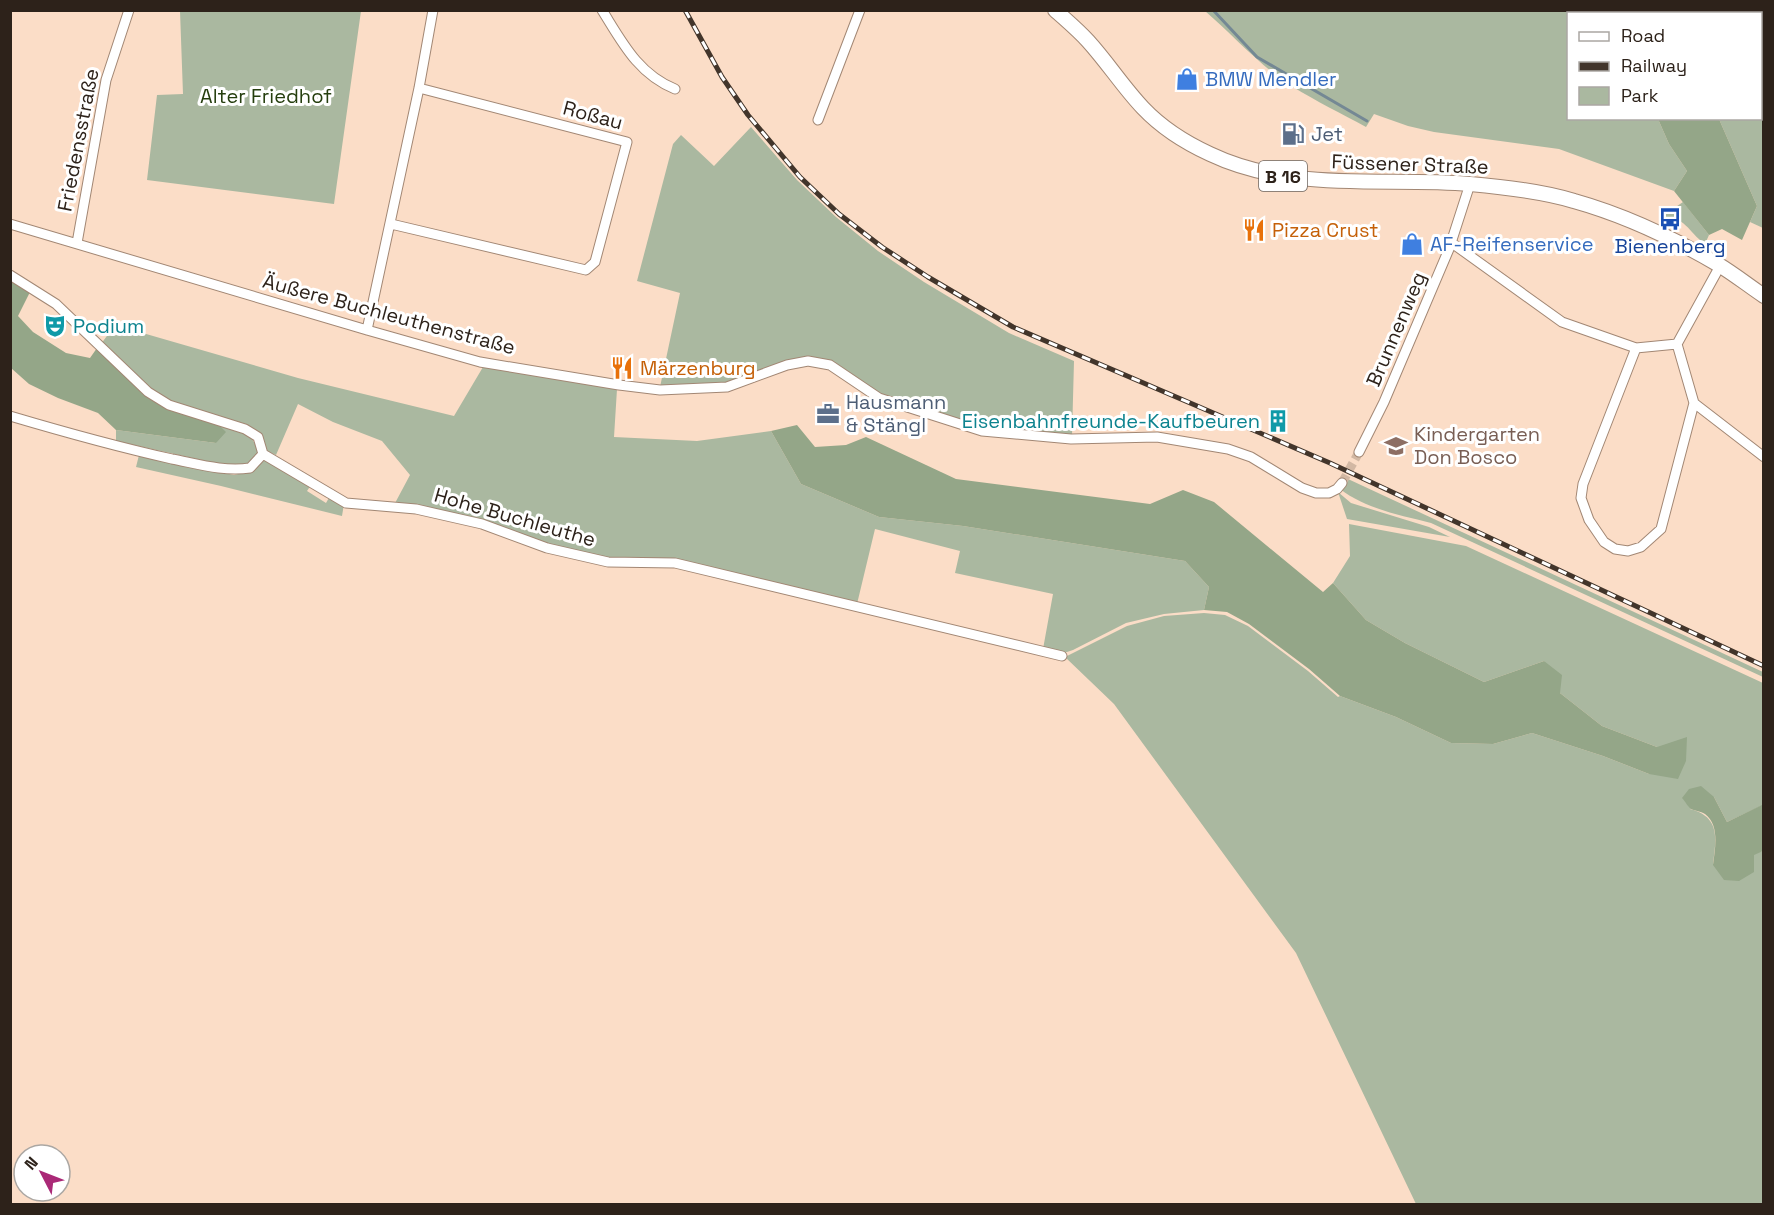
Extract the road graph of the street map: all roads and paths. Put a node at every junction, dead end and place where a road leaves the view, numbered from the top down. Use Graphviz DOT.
graph roads {
  1 [pos="129,10"];
  2 [pos="433,10"];
  3 [pos="602,10"];
  4 [pos="860,10"];
  5 [pos="1055,10"];
  6 [pos="419,88"];
  7 [pos="675,89"];
  8 [pos="818,120"];
  9 [pos="1470,184"];
  10 [pos="10,224"];
  11 [pos="390,224"];
  12 [pos="77,243"];
  13 [pos="1452,243"];
  14 [pos="1720,266"];
  15 [pos="10,275"];
  16 [pos="1764,296"];
  17 [pos="367,330"];
  18 [pos="1677,344"];
  19 [pos="1636,348"];
  20 [pos="1694,403"];
  21 [pos="10,416"];
  22 [pos="1359,452"];
  23 [pos="263,454"];
  24 [pos="1764,457"];
  25 [pos="1342,483"];
  26 [pos="1062,656"];
  1 -- 12 [label="street, Friedensstraße"];
  2 -- 6 [label="street"];
  3 -- 7 [label="street"];
  4 -- 8 [label="street"];
  5 -- 9 [label="main road, Füssener Straße / B 16"];
  6 -- 11 [label="street"];
  6 -- 11 [label="street, Roßau"];
  9 -- 13 [label="street, Brunnenweg"];
  9 -- 14 [label="main road, Füssener Straße / B 16"];
  10 -- 12 [label="street, Äußere Buchleuthenstraße"];
  11 -- 17 [label="street"];
  12 -- 17 [label="street, Äußere Buchleuthenstraße"];
  13 -- 19 [label="street"];
  13 -- 22 [label="street, Brunnenweg"];
  14 -- 16 [label="main road, Füssener Straße / B 16"];
  14 -- 18 [label="street"];
  15 -- 23 [label="street"];
  17 -- 25 [label="street, Äußere Buchleuthenstraße"];
  18 -- 19 [label="street"];
  18 -- 20 [label="street"];
  19 -- 20 [label="street"];
  20 -- 24 [label="street"];
  21 -- 23 [label="street"];
  23 -- 26 [label="street, Hohe Buchleuthe"];
}
